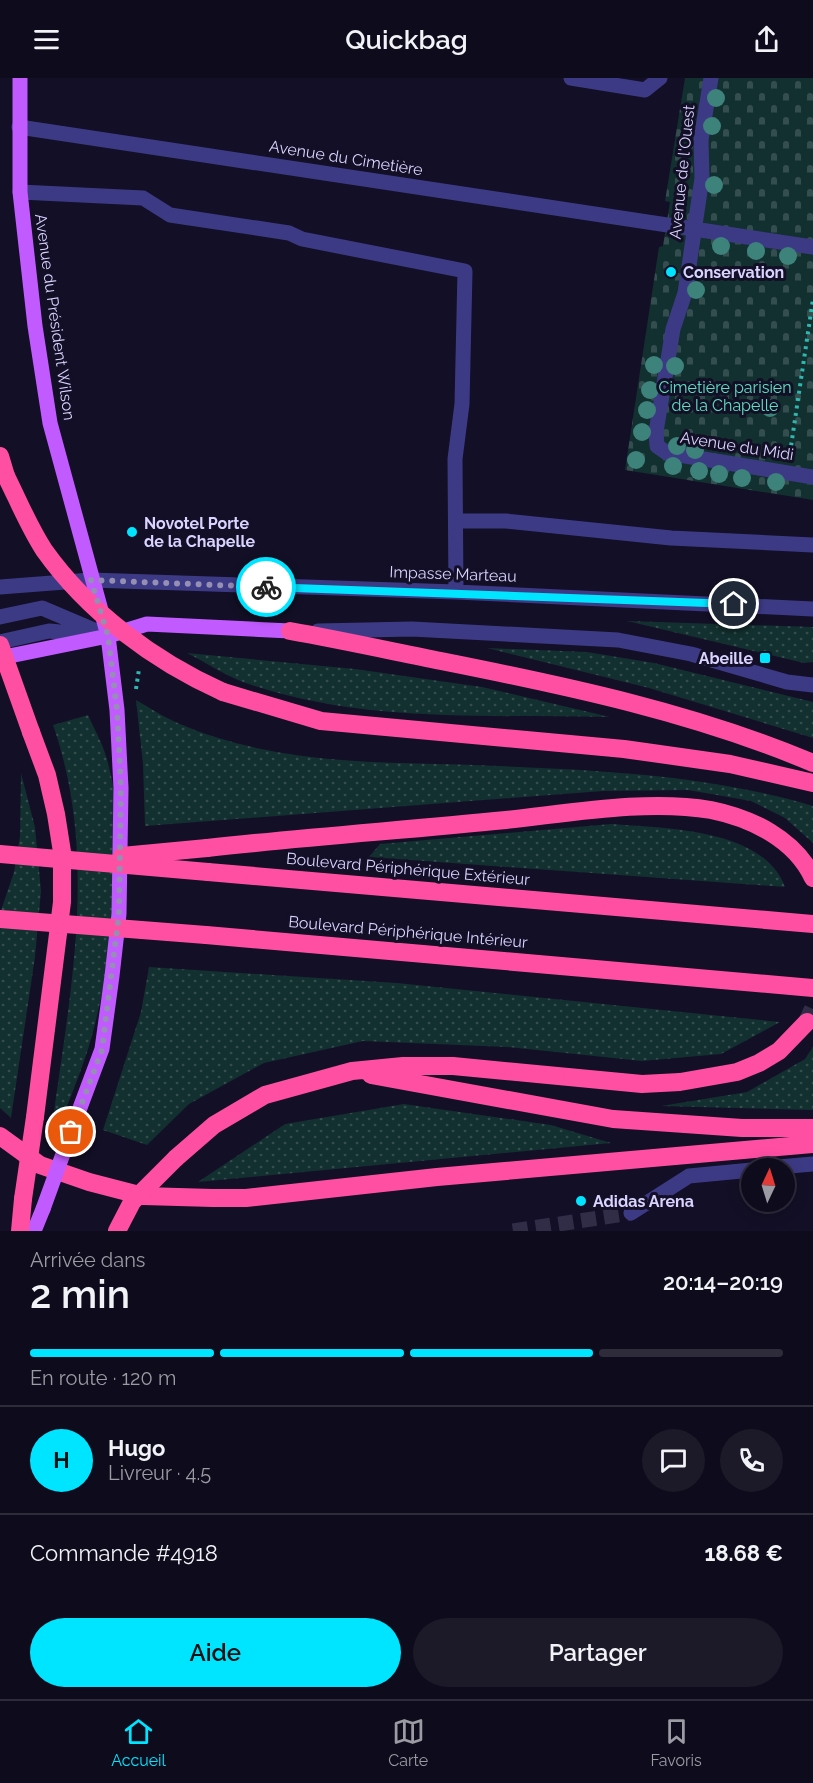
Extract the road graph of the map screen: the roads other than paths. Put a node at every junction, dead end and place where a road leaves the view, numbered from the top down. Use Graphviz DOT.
graph roads {
  1 [pos="20,78"];
  2 [pos="571,78"];
  3 [pos="660,78"];
  4 [pos="711,78"];
  5 [pos="19,127"];
  6 [pos="21,192"];
  7 [pos="695,229"];
  8 [pos="813,248"];
  9 [pos="657,446"];
  10 [pos="0,456"];
  11 [pos="813,477"];
  12 [pos="456,521"];
  13 [pos="813,545"];
  14 [pos="91,580"];
  15 [pos="0,586"];
  16 [pos="456,592"];
  17 [pos="813,609"];
  18 [pos="0,617"];
  19 [pos="290,632"];
  20 [pos="108,636"];
  21 [pos="0,644"];
  22 [pos="0,658"];
  23 [pos="813,685"];
  24 [pos="813,763"];
  25 [pos="813,783"];
  26 [pos="0,854"];
  27 [pos="71,860"];
  28 [pos="813,878"];
  29 [pos="0,919"];
  30 [pos="813,924"];
  31 [pos="813,987"];
  32 [pos="807,1022"];
  33 [pos="352,1071"];
  34 [pos="813,1128"];
  35 [pos="0,1136"];
  36 [pos="813,1144"];
  37 [pos="813,1164"];
  38 [pos="795,1166"];
  39 [pos="741,1171"];
  40 [pos="632,1213"];
  41 [pos="20,1231"];
  42 [pos="34,1231"];
  43 [pos="117,1231"];
  1 -- 5 [label="main road, Avenue du Président Wilson"];
  2 -- 3 [label="street"];
  4 -- 7 [label="street, Avenue de l'Ouest"];
  5 -- 6 [label="main road, Avenue du Président Wilson"];
  5 -- 7 [label="street, Avenue du Cimetière"];
  6 -- 12 [label="street"];
  6 -- 14 [label="main road, Avenue du Président Wilson"];
  7 -- 8 [label="street, Avenue du Cimetière"];
  7 -- 9 [label="street, Avenue de l'Ouest"];
  9 -- 11 [label="street, Avenue du Midi"];
  10 -- 25 [label="highway, bridge"];
  12 -- 13 [label="street"];
  12 -- 16 [label="street"];
  14 -- 15 [label="street, Impasse Marteau"];
  14 -- 16 [label="street, Impasse Marteau"];
  14 -- 20 [label="main road, Avenue du Président Wilson"];
  16 -- 17 [label="street, Impasse Marteau"];
  18 -- 20 [label="street"];
  19 -- 20 [label="main road"];
  19 -- 23 [label="street"];
  19 -- 24 [label="highway"];
  20 -- 21 [label="street"];
  20 -- 22 [label="main road"];
  20 -- 42 [label="main road, Avenue du Président Wilson, bridge"];
  21 -- 41 [label="highway, bridge"];
  26 -- 27 [label="highway, Boulevard Périphérique Extérieur, bridge"];
  27 -- 28 [label="highway, bridge"];
  27 -- 30 [label="highway, Boulevard Périphérique Extérieur, bridge"];
  29 -- 31 [label="highway, Boulevard Périphérique Intérieur, bridge"];
  32 -- 33 [label="highway"];
  33 -- 34 [label="highway"];
  33 -- 43 [label="highway, bridge"];
  35 -- 36 [label="highway"];
  37 -- 38 [label="street"];
  39 -- 40 [label="street"];
}
